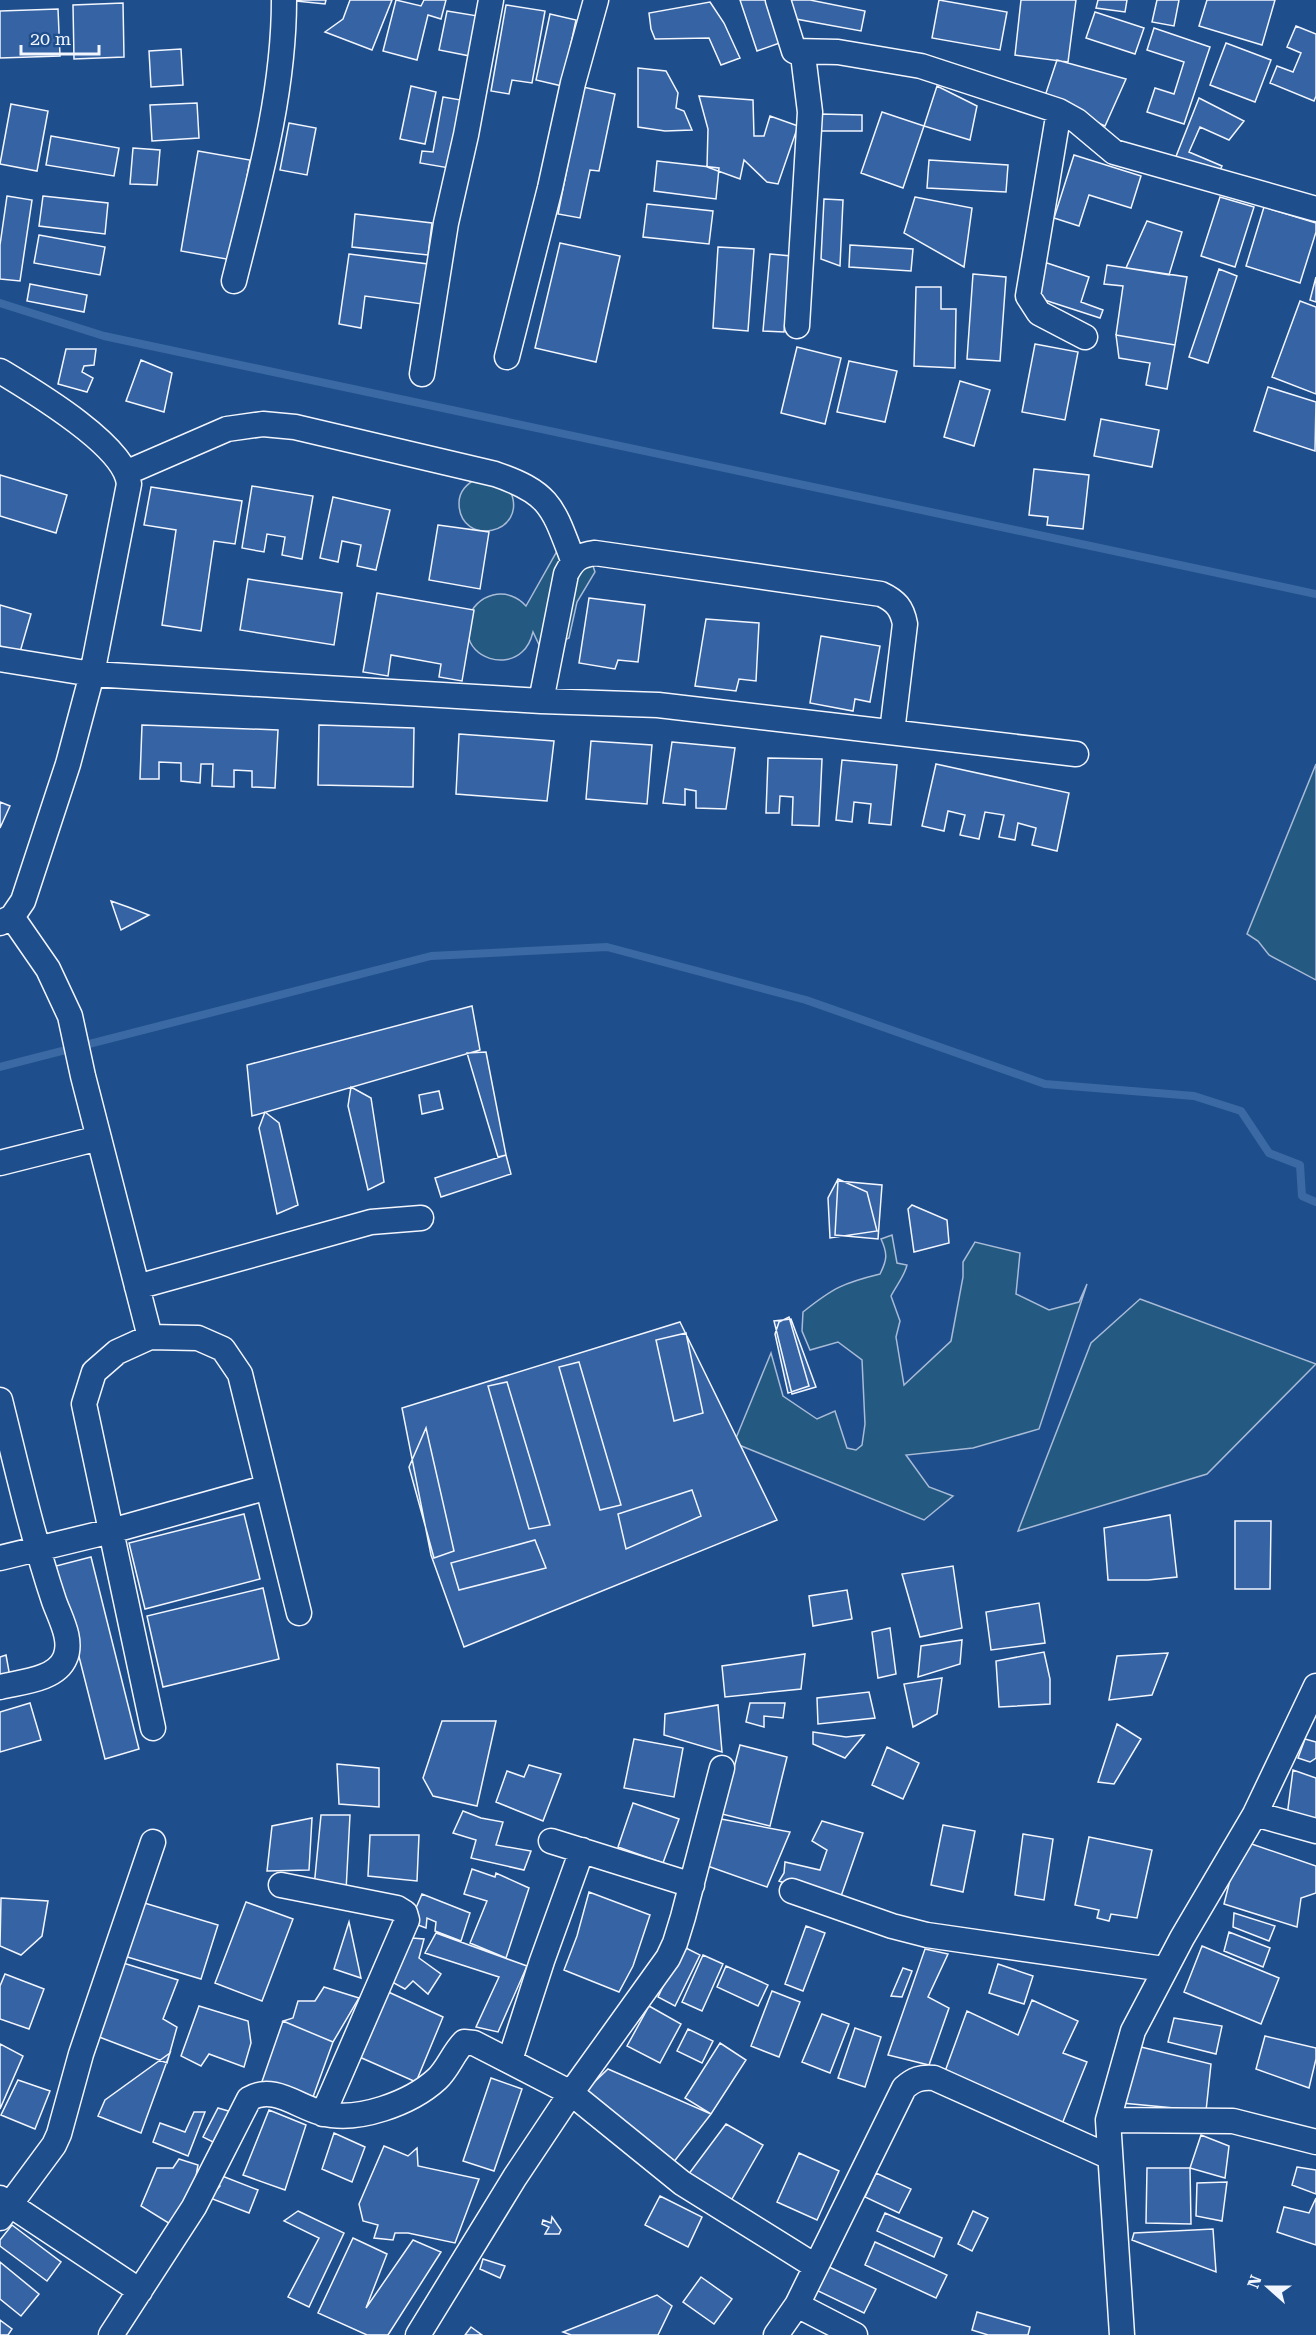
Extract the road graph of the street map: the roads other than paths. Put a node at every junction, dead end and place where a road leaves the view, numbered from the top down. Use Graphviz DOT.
graph roads {
  1 [pos="284,0"];
  2 [pos="491,0"];
  3 [pos="596,0"];
  4 [pos="778,0"];
  5 [pos="795,51"];
  6 [pos="1059,111"];
  7 [pos="1316,209"];
  8 [pos="234,282"];
  9 [pos="797,326"];
  10 [pos="1085,337"];
  11 [pos="507,357"];
  12 [pos="0,371"];
  13 [pos="422,374"];
  14 [pos="128,472"];
  15 [pos="573,560"];
  16 [pos="0,659"];
  17 [pos="92,674"];
  18 [pos="541,701"];
  19 [pos="892,732"];
  20 [pos="1076,754"];
  21 [pos="6,920"];
  22 [pos="99,1138"];
  23 [pos="0,1163"];
  24 [pos="421,1218"];
  25 [pos="137,1287"];
  26 [pos="150,1337"];
  27 [pos="0,1400"];
  28 [pos="268,1487"];
  29 [pos="111,1531"];
  30 [pos="37,1549"];
  31 [pos="0,1558"];
  32 [pos="299,1613"];
  33 [pos="1316,1686"];
  34 [pos="0,1687"];
  35 [pos="153,1728"];
  36 [pos="722,1768"];
  37 [pos="1255,1814"];
  38 [pos="1316,1831"];
  39 [pos="551,1841"];
  40 [pos="153,1842"];
  41 [pos="582,1850"];
  42 [pos="281,1885"];
  43 [pos="692,1885"];
  44 [pos="792,1891"];
  45 [pos="1164,1970"];
  46 [pos="510,2061"];
  47 [pos="571,2093"];
  48 [pos="323,2114"];
  49 [pos="1108,2120"];
  50 [pos="1316,2142"];
  51 [pos="1110,2157"];
  52 [pos="3,2207"];
  53 [pos="815,2266"];
  54 [pos="140,2291"];
  55 [pos="797,2305"];
  56 [pos="111,2335"];
  57 [pos="418,2335"];
  58 [pos="776,2335"];
  59 [pos="855,2335"];
  60 [pos="1122,2335"];
  1 -- 8 [label="street"];
  2 -- 13 [label="street"];
  3 -- 11 [label="street"];
  4 -- 5 [label="street"];
  5 -- 6 [label="street"];
  5 -- 9 [label="street"];
  6 -- 7 [label="street"];
  6 -- 10 [label="street"];
  12 -- 14 [label="street"];
  14 -- 15 [label="street"];
  14 -- 17 [label="street"];
  15 -- 18 [label="street"];
  15 -- 19 [label="street"];
  16 -- 17 [label="street"];
  17 -- 18 [label="street"];
  17 -- 21 [label="street"];
  18 -- 19 [label="street"];
  19 -- 20 [label="street"];
  21 -- 22 [label="street"];
  22 -- 23 [label="street"];
  22 -- 25 [label="street"];
  24 -- 25 [label="street"];
  25 -- 26 [label="street"];
  26 -- 28 [label="street"];
  26 -- 29 [label="street"];
  27 -- 30 [label="street"];
  28 -- 29 [label="street"];
  28 -- 32 [label="street"];
  29 -- 30 [label="street"];
  29 -- 35 [label="street"];
  30 -- 31 [label="street"];
  30 -- 34 [label="street"];
  33 -- 37 [label="street"];
  36 -- 43 [label="street"];
  37 -- 38 [label="street"];
  37 -- 45 [label="street"];
  39 -- 41 [label="street"];
  40 -- 52 [label="street"];
  41 -- 43 [label="street"];
  41 -- 46 [label="street"];
  42 -- 48 [label="street"];
  43 -- 47 [label="street"];
  44 -- 45 [label="street"];
  45 -- 49 [label="street"];
  46 -- 47 [label="street"];
  46 -- 48 [label="street"];
  47 -- 53 [label="street"];
  47 -- 57 [label="street"];
  48 -- 54 [label="street"];
  49 -- 50 [label="street"];
  49 -- 51 [label="street"];
  51 -- 53 [label="street"];
  51 -- 60 [label="street"];
  52 -- 54 [label="street"];
  53 -- 55 [label="street"];
  54 -- 56 [label="street"];
  55 -- 58 [label="street"];
  55 -- 59 [label="street"];
}
